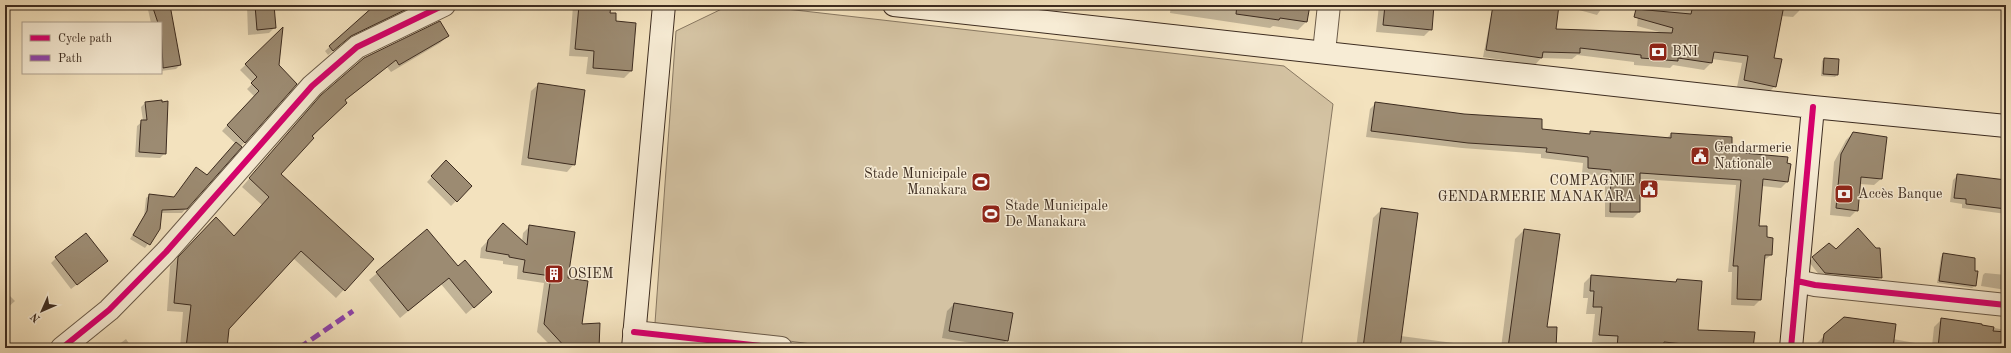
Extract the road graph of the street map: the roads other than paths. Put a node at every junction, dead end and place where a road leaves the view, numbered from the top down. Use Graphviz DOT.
graph roads {
  1 [pos="444,5"];
  2 [pos="664,5"];
  3 [pos="894,5"];
  4 [pos="1329,5"];
  5 [pos="1324,52"];
  6 [pos="1813,107"];
  7 [pos="2006,126"];
  8 [pos="1797,281"];
  9 [pos="2006,305"];
  10 [pos="634,340"];
  11 [pos="62,348"];
  12 [pos="781,348"];
  13 [pos="1791,348"];
  1 -- 11 [label="main road"];
  2 -- 10 [label="main road"];
  3 -- 5 [label="main road"];
  4 -- 5 [label="main road"];
  5 -- 6 [label="main road"];
  6 -- 7 [label="main road"];
  6 -- 8 [label="main road"];
  8 -- 9 [label="main road"];
  8 -- 13 [label="main road"];
  10 -- 12 [label="main road"];
}
